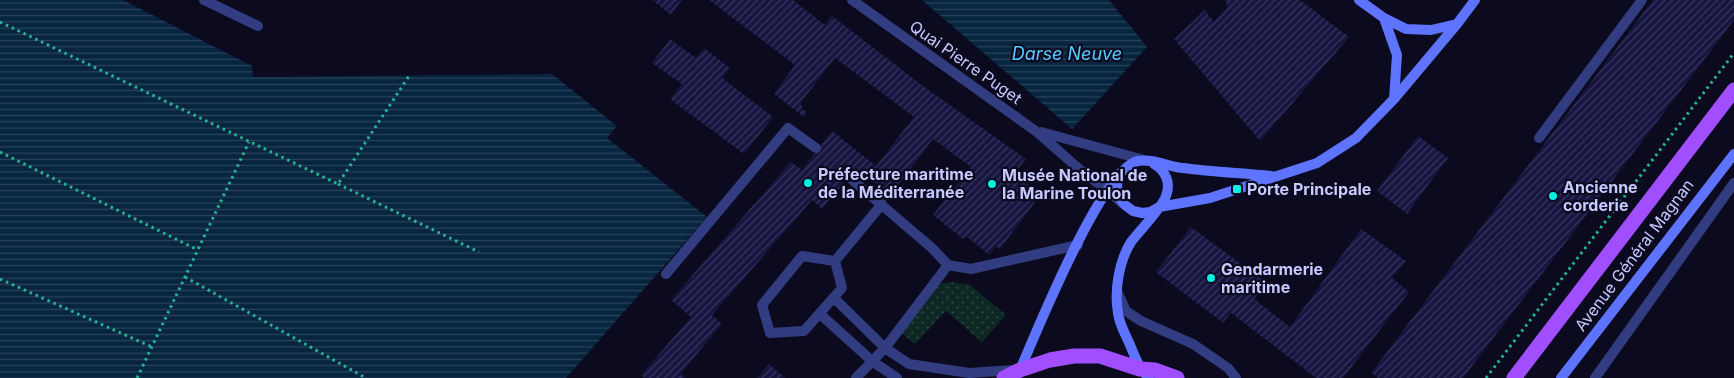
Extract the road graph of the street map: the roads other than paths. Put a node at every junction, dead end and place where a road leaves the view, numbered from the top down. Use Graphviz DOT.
graph roads {
  1 [pos="204,0"];
  2 [pos="852,0"];
  3 [pos="1360,0"];
  4 [pos="1475,0"];
  5 [pos="1642,0"];
  6 [pos="1384,18"];
  7 [pos="1457,24"];
  8 [pos="258,26"];
  9 [pos="1734,90"];
  10 [pos="1394,98"];
  11 [pos="1037,132"];
  12 [pos="1539,138"];
  13 [pos="816,148"];
  14 [pos="1734,154"];
  15 [pos="1151,162"];
  16 [pos="1120,173"];
  17 [pos="1276,177"];
  18 [pos="850,178"];
  19 [pos="1734,183"];
  20 [pos="1107,190"];
  21 [pos="882,204"];
  22 [pos="1125,206"];
  23 [pos="1159,207"];
  24 [pos="1078,244"];
  25 [pos="834,261"];
  26 [pos="948,265"];
  27 [pos="666,274"];
  28 [pos="1117,291"];
  29 [pos="834,298"];
  30 [pos="820,314"];
  31 [pos="884,348"];
  32 [pos="872,361"];
  33 [pos="1020,370"];
  34 [pos="1144,375"];
  35 [pos="856,378"];
  36 [pos="897,378"];
  37 [pos="1004,378"];
  38 [pos="1177,378"];
  39 [pos="1236,378"];
  40 [pos="1514,378"];
  41 [pos="1562,378"];
  42 [pos="1595,378"];
  1 -- 8 [label="street"];
  2 -- 11 [label="street, Quai Pierre Puget"];
  3 -- 6 [label="street"];
  4 -- 7 [label="street"];
  5 -- 12 [label="street"];
  6 -- 7 [label="street"];
  6 -- 10 [label="street"];
  7 -- 10 [label="street"];
  9 -- 40 [label="main road, Avenue Général Magnan"];
  10 -- 17 [label="street"];
  11 -- 15 [label="street"];
  11 -- 20 [label="street"];
  13 -- 27 [label="street"];
  14 -- 41 [label="street, Avenue Général Magnan"];
  15 -- 16 [label="street"];
  15 -- 17 [label="street"];
  15 -- 23 [label="street"];
  16 -- 20 [label="street"];
  16 -- 22 [label="street"];
  17 -- 23 [label="street"];
  18 -- 21 [label="street"];
  19 -- 42 [label="street"];
  20 -- 22 [label="street"];
  20 -- 24 [label="street"];
  21 -- 25 [label="street"];
  21 -- 26 [label="street"];
  22 -- 23 [label="street"];
  23 -- 28 [label="street"];
  24 -- 26 [label="street"];
  24 -- 33 [label="street"];
  25 -- 29 [label="street"];
  25 -- 30 [label="street"];
  26 -- 31 [label="street"];
  28 -- 34 [label="street"];
  28 -- 39 [label="street"];
  29 -- 30 [label="street"];
  29 -- 31 [label="street"];
  30 -- 32 [label="street"];
  31 -- 32 [label="street"];
  31 -- 33 [label="street"];
  32 -- 35 [label="street"];
  32 -- 36 [label="street"];
  33 -- 34 [label="main road"];
  33 -- 37 [label="main road"];
  34 -- 38 [label="main road"];
}
